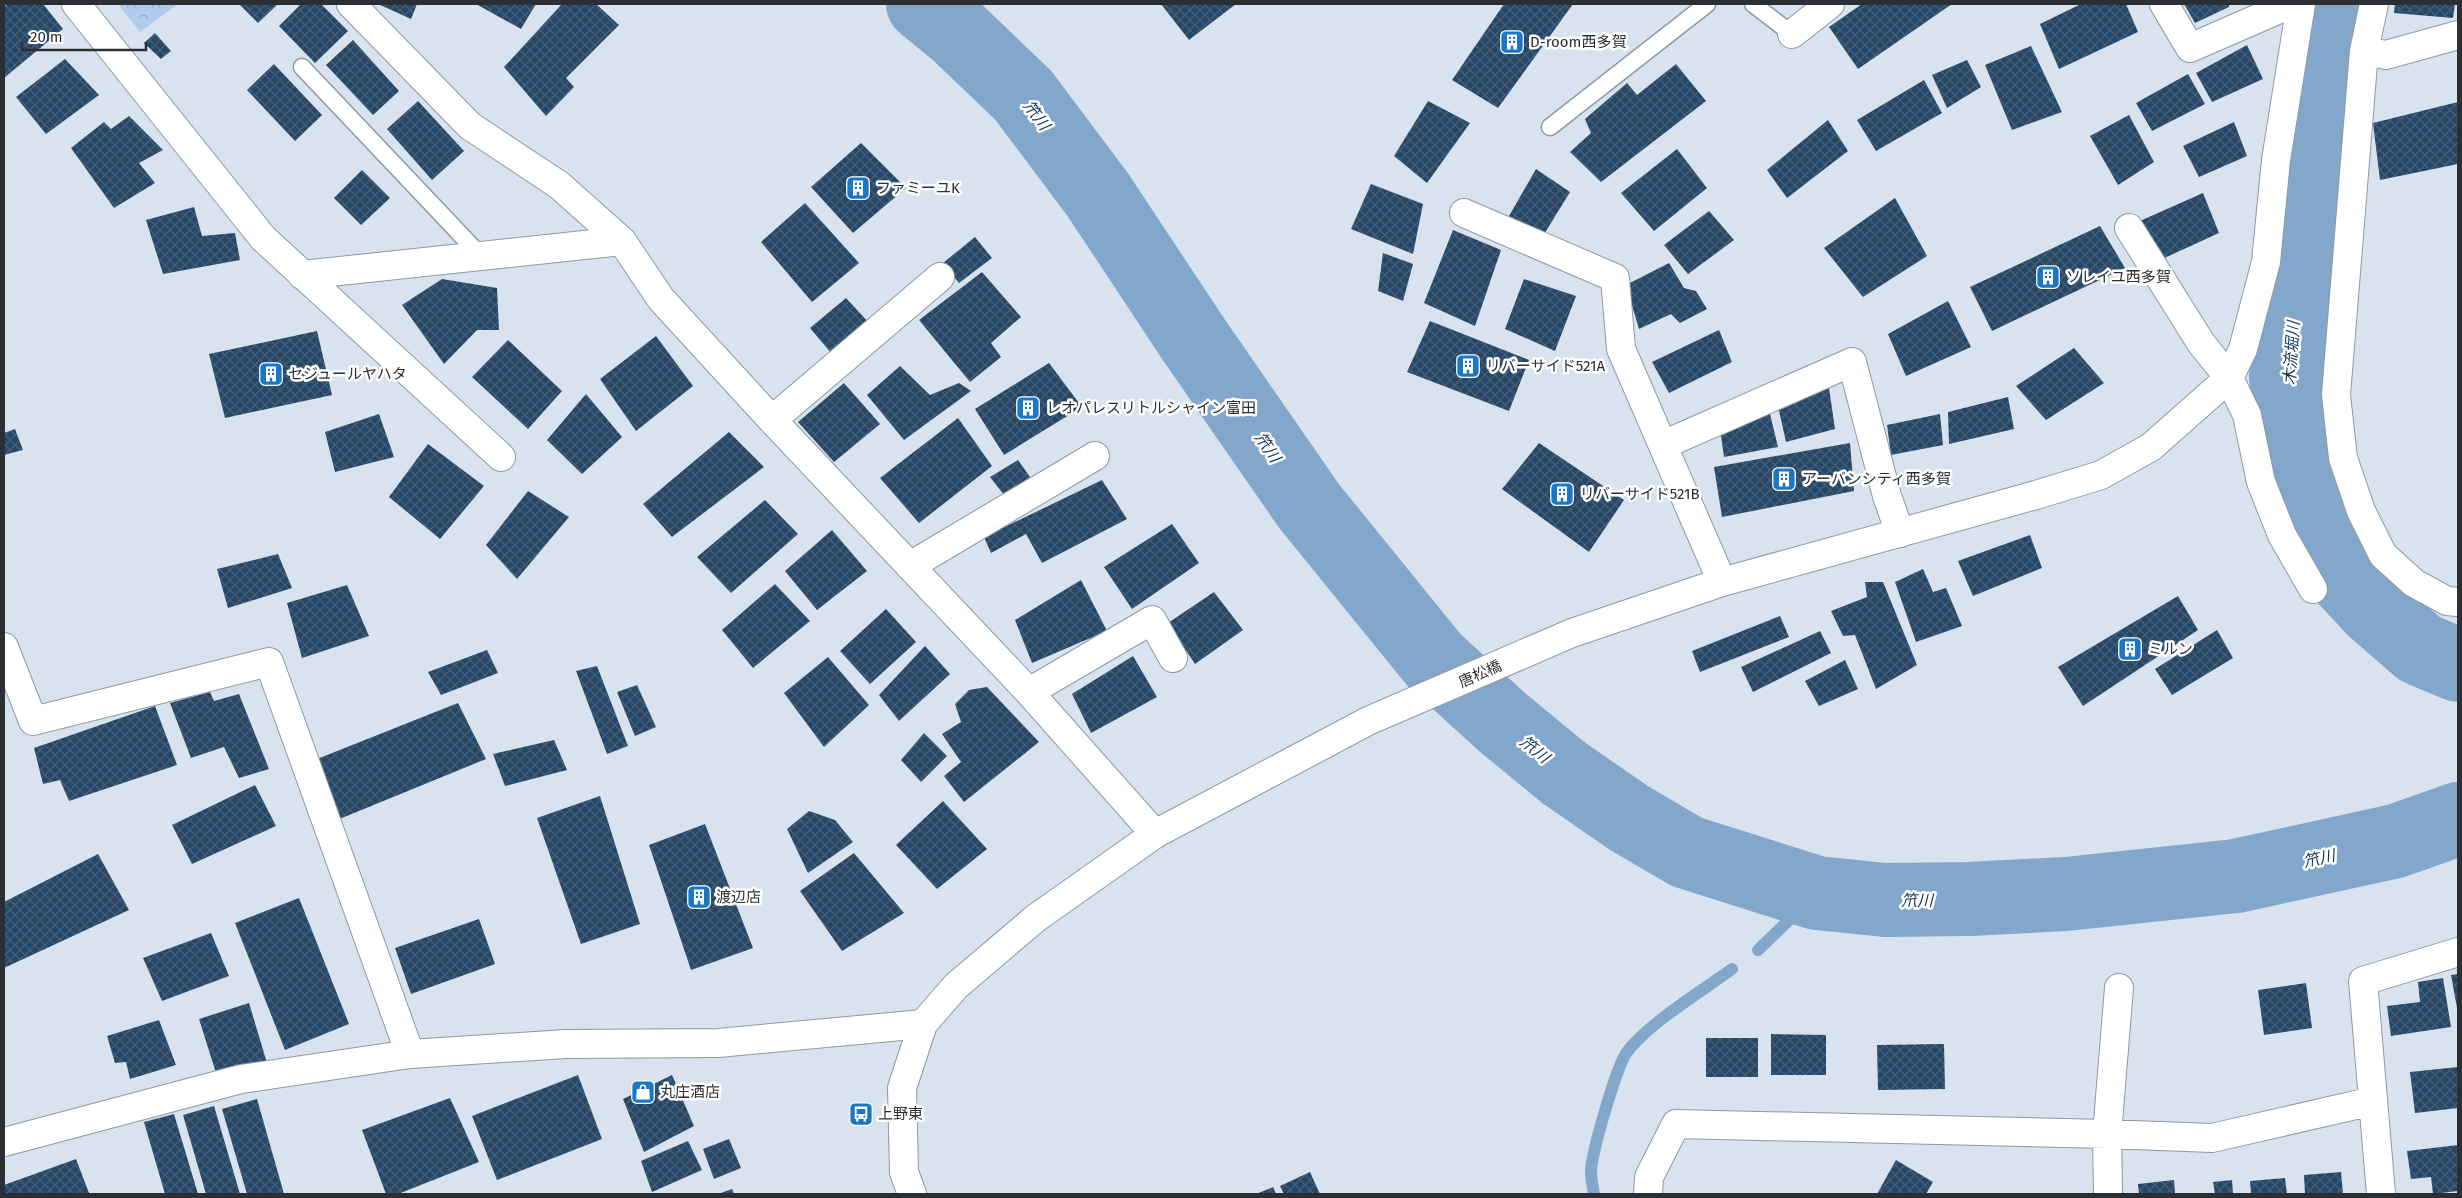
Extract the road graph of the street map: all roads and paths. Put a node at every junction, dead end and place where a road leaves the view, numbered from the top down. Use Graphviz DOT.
graph roads {
  1 [pos="76,4"];
  2 [pos="351,4"];
  3 [pos="1707,4"];
  4 [pos="1753,4"];
  5 [pos="1830,4"];
  6 [pos="2164,4"];
  7 [pos="2292,4"];
  8 [pos="2301,4"];
  9 [pos="2374,4"];
  10 [pos="1792,34"];
  11 [pos="2458,35"];
  12 [pos="2364,51"];
  13 [pos="302,67"];
  14 [pos="1550,127"];
  15 [pos="1464,213"];
  16 [pos="2129,228"];
  17 [pos="622,241"];
  18 [pos="481,256"];
  19 [pos="302,275"];
  20 [pos="940,277"];
  21 [pos="2229,378"];
  22 [pos="772,420"];
  23 [pos="1663,445"];
  24 [pos="1096,456"];
  25 [pos="501,457"];
  26 [pos="1900,533"];
  27 [pos="910,566"];
  28 [pos="1722,582"];
  29 [pos="2313,589"];
  30 [pos="2458,602"];
  31 [pos="4,647"];
  32 [pos="1173,658"];
  33 [pos="1029,692"];
  34 [pos="1155,834"];
  35 [pos="2458,952"];
  36 [pos="2119,988"];
  37 [pos="923,1024"];
  38 [pos="410,1054"];
  39 [pos="2372,1101"];
  40 [pos="2107,1134"];
  41 [pos="4,1142"];
  42 [pos="912,1194"];
  43 [pos="1648,1194"];
  44 [pos="2108,1194"];
  45 [pos="2381,1194"];
  1 -- 19 [label="street"];
  2 -- 17 [label="street"];
  3 -- 14 [label="lane"];
  4 -- 10 [label="lane"];
  5 -- 10 [label="street"];
  6 -- 7 [label="street"];
  8 -- 21 [label="street"];
  9 -- 12 [label="street"];
  11 -- 12 [label="street"];
  12 -- 30 [label="street"];
  13 -- 18 [label="lane"];
  15 -- 23 [label="street"];
  16 -- 21 [label="street"];
  17 -- 18 [label="street"];
  17 -- 22 [label="street"];
  18 -- 19 [label="street"];
  19 -- 25 [label="street"];
  20 -- 22 [label="street"];
  21 -- 26 [label="street, 唐松橋"];
  21 -- 29 [label="street"];
  22 -- 27 [label="street"];
  23 -- 26 [label="street"];
  23 -- 28 [label="street"];
  24 -- 27 [label="street"];
  26 -- 28 [label="street, 唐松橋"];
  27 -- 33 [label="street"];
  28 -- 34 [label="street, 唐松橋"];
  31 -- 38 [label="street"];
  32 -- 33 [label="street"];
  33 -- 34 [label="street"];
  34 -- 37 [label="street, 唐松橋"];
  35 -- 39 [label="street"];
  36 -- 40 [label="street"];
  37 -- 38 [label="street"];
  37 -- 42 [label="street"];
  38 -- 41 [label="street"];
  39 -- 40 [label="street"];
  39 -- 45 [label="street"];
  40 -- 43 [label="street"];
  40 -- 44 [label="street"];
}
